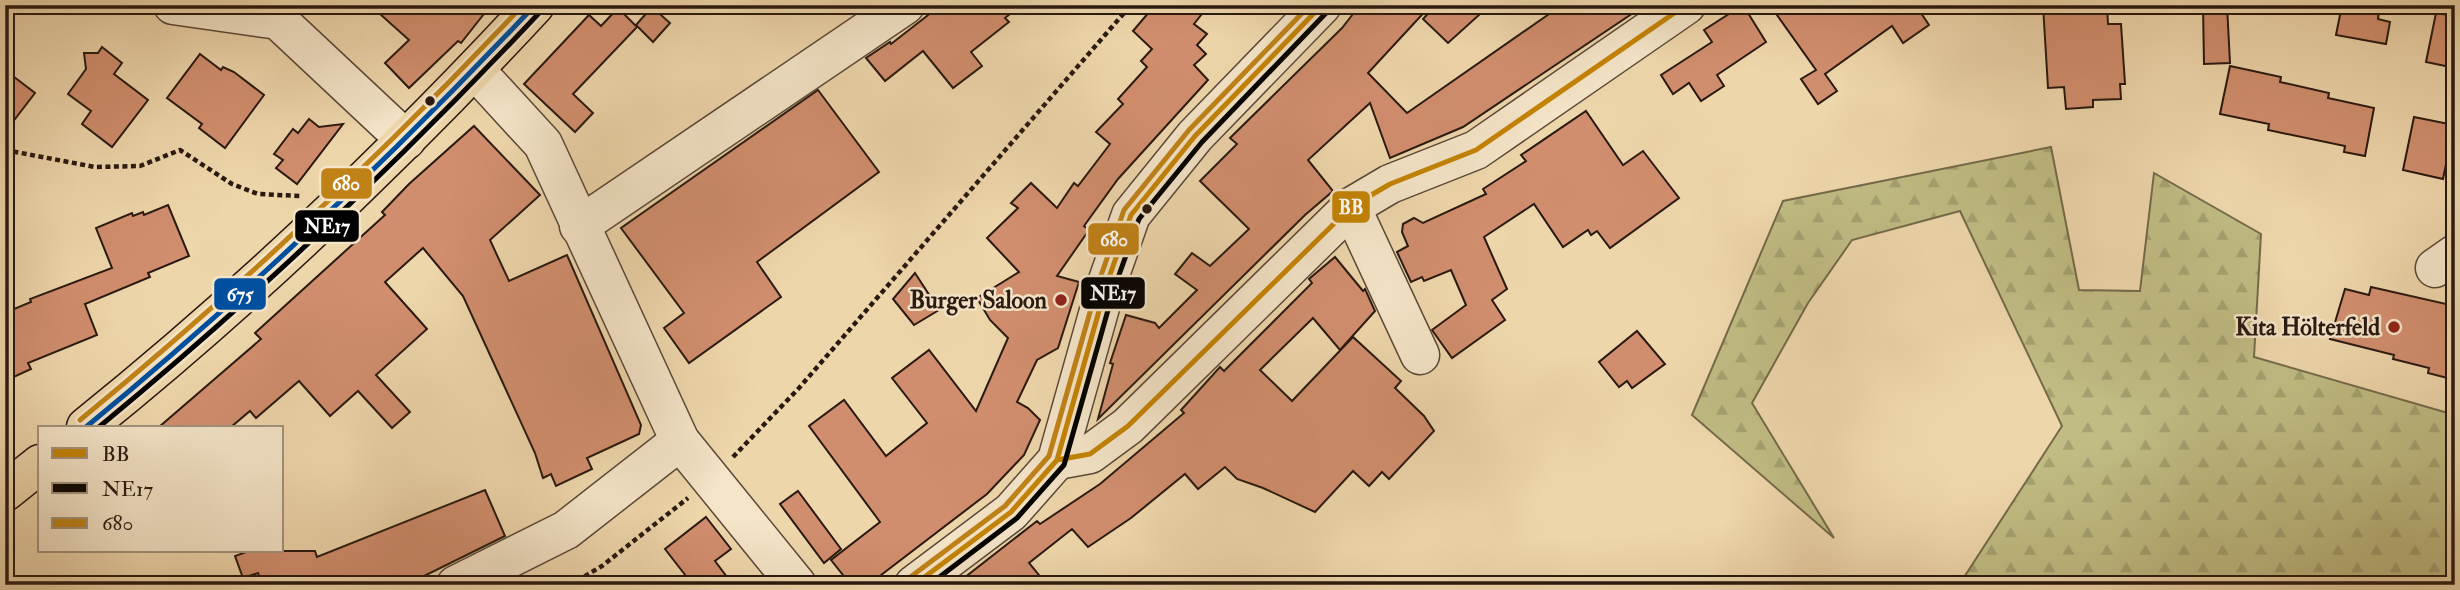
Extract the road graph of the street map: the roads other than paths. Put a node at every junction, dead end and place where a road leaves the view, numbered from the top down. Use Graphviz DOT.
graph roads {
  1 [pos="173,5"];
  2 [pos="535,5"];
  3 [pos="905,5"];
  4 [pos="1322,5"];
  5 [pos="1686,5"];
  6 [pos="475,70"];
  7 [pos="406,140"];
  8 [pos="1351,206"];
  9 [pos="579,226"];
  10 [pos="1420,355"];
  11 [pos="87,426"];
  12 [pos="680,442"];
  13 [pos="1057,460"];
  14 [pos="38,466"];
  15 [pos="5,492"];
  16 [pos="456,585"];
  17 [pos="797,585"];
  18 [pos="914,585"];
  1 -- 7 [label="street"];
  2 -- 6 [label="main road"];
  3 -- 9 [label="street"];
  4 -- 13 [label="street"];
  5 -- 8 [label="street"];
  6 -- 7 [label="main road"];
  6 -- 9 [label="street"];
  7 -- 11 [label="main road"];
  8 -- 10 [label="street"];
  8 -- 13 [label="street"];
  9 -- 12 [label="street"];
  12 -- 16 [label="street"];
  12 -- 17 [label="street"];
  13 -- 18 [label="street"];
  14 -- 15 [label="main road"];
}
